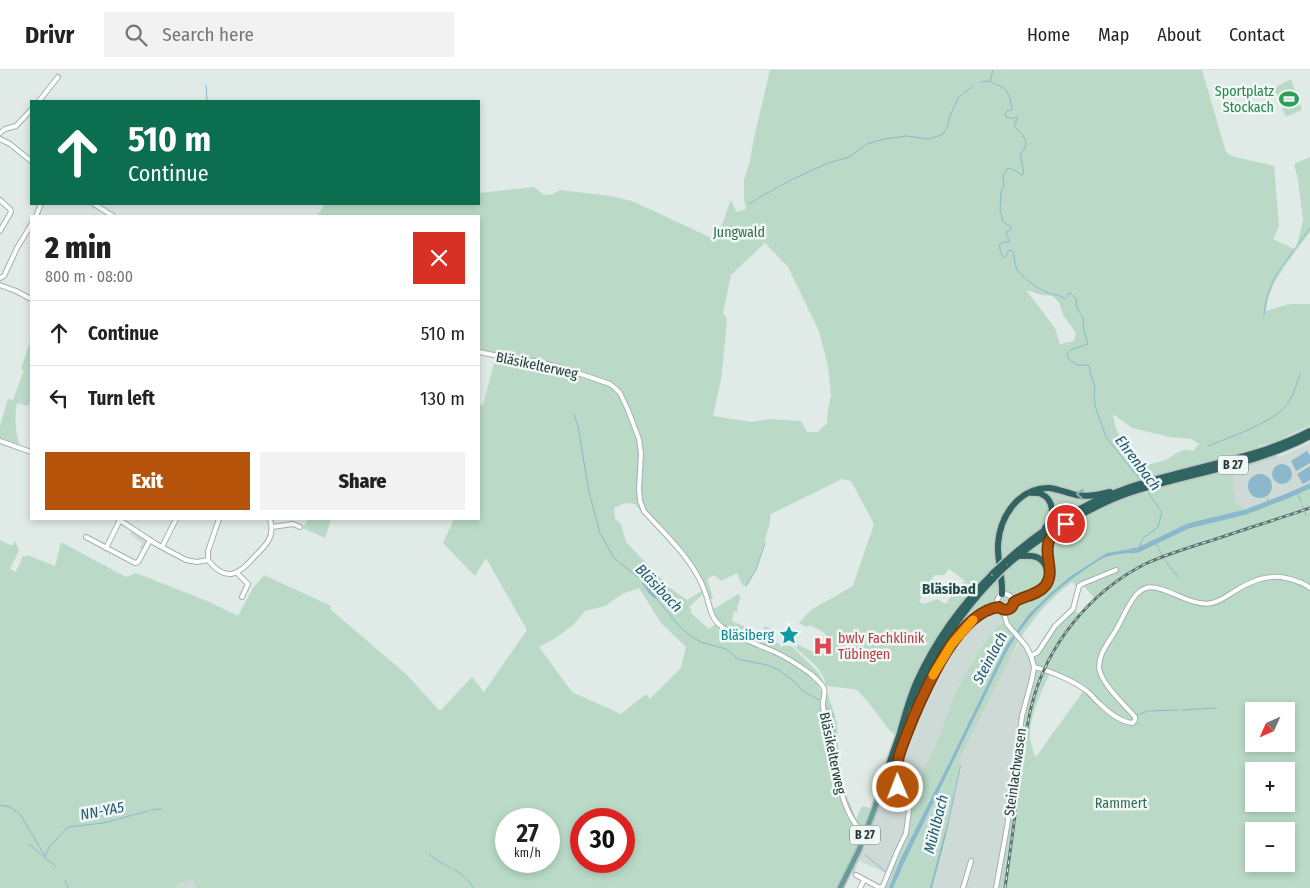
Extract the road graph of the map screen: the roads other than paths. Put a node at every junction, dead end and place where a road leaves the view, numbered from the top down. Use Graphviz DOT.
graph roads {
  1 [pos="58,77"];
  2 [pos="40,100"];
  3 [pos="30,111"];
  4 [pos="0,133"];
  5 [pos="0,139"];
  6 [pos="30,160"];
  7 [pos="0,200"];
  8 [pos="96,205"];
  9 [pos="112,215"];
  10 [pos="30,227"];
  11 [pos="0,231"];
  12 [pos="2,277"];
  13 [pos="0,285"];
  14 [pos="9,288"];
  15 [pos="30,298"];
  16 [pos="480,352"];
  17 [pos="1310,431"];
  18 [pos="1310,436"];
  19 [pos="0,441"];
  20 [pos="30,452"];
  21 [pos="1151,483"];
  22 [pos="1138,486"];
  23 [pos="1078,516"];
  24 [pos="119,520"];
  25 [pos="120,520"];
  26 [pos="175,520"];
  27 [pos="219,520"];
  28 [pos="270,520"];
  29 [pos="272,527"];
  30 [pos="300,527"];
  31 [pos="86,537"];
  32 [pos="150,540"];
  33 [pos="1023,546"];
  34 [pos="162,547"];
  35 [pos="106,548"];
  36 [pos="1017,556"];
  37 [pos="208,560"];
  38 [pos="1005,564"];
  39 [pos="1116,570"];
  40 [pos="237,573"];
  41 [pos="1310,588"];
  42 [pos="242,597"];
  43 [pos="1009,597"];
  44 [pos="1002,607"];
  45 [pos="1031,656"];
  46 [pos="1034,667"];
  47 [pos="885,780"];
  48 [pos="865,834"];
  49 [pos="971,861"];
  50 [pos="856,875"];
  51 [pos="864,880"];
  52 [pos="840,888"];
  53 [pos="860,888"];
  54 [pos="963,888"];
  55 [pos="996,888"];
  1 -- 2 [label="street"];
  3 -- 4 [label="street"];
  5 -- 6 [label="street"];
  7 -- 11 [label="street"];
  8 -- 9 [label="street"];
  10 -- 12 [label="street"];
  12 -- 14 [label="street"];
  13 -- 14 [label="street"];
  14 -- 15 [label="street"];
  16 -- 48 [label="street, Bläsikelterweg"];
  17 -- 21 [label="highway, B 27"];
  18 -- 21 [label="highway, B 27"];
  19 -- 20 [label="street"];
  21 -- 22 [label="highway, B 27"];
  22 -- 23 [label="highway, B 27"];
  22 -- 33 [label="highway, B 27"];
  22 -- 43 [label="highway, one-way"];
  23 -- 36 [label="highway, B 27"];
  23 -- 43 [label="highway"];
  24 -- 35 [label="street"];
  25 -- 32 [label="street"];
  26 -- 34 [label="street"];
  27 -- 37 [label="street"];
  28 -- 29 [label="street"];
  29 -- 30 [label="street"];
  29 -- 40 [label="street"];
  31 -- 35 [label="street"];
  32 -- 34 [label="street"];
  32 -- 35 [label="street"];
  33 -- 38 [label="highway, B 27"];
  33 -- 43 [label="highway"];
  34 -- 37 [label="street"];
  36 -- 38 [label="highway, B 27"];
  36 -- 43 [label="highway"];
  37 -- 40 [label="street"];
  38 -- 47 [label="highway, B 27, bridge"];
  39 -- 45 [label="street"];
  40 -- 42 [label="street"];
  41 -- 46 [label="street"];
  43 -- 44 [label="street"];
  43 -- 44 [label="street"];
  44 -- 45 [label="street, Steinlachwasen"];
  44 -- 51 [label="street"];
  45 -- 46 [label="street, Steinlachwasen"];
  46 -- 55 [label="street, Steinlachwasen"];
  47 -- 48 [label="main road, B 27"];
  48 -- 52 [label="main road, B 27"];
  49 -- 54 [label="street"];
  50 -- 51 [label="street"];
  51 -- 53 [label="street"];
}
